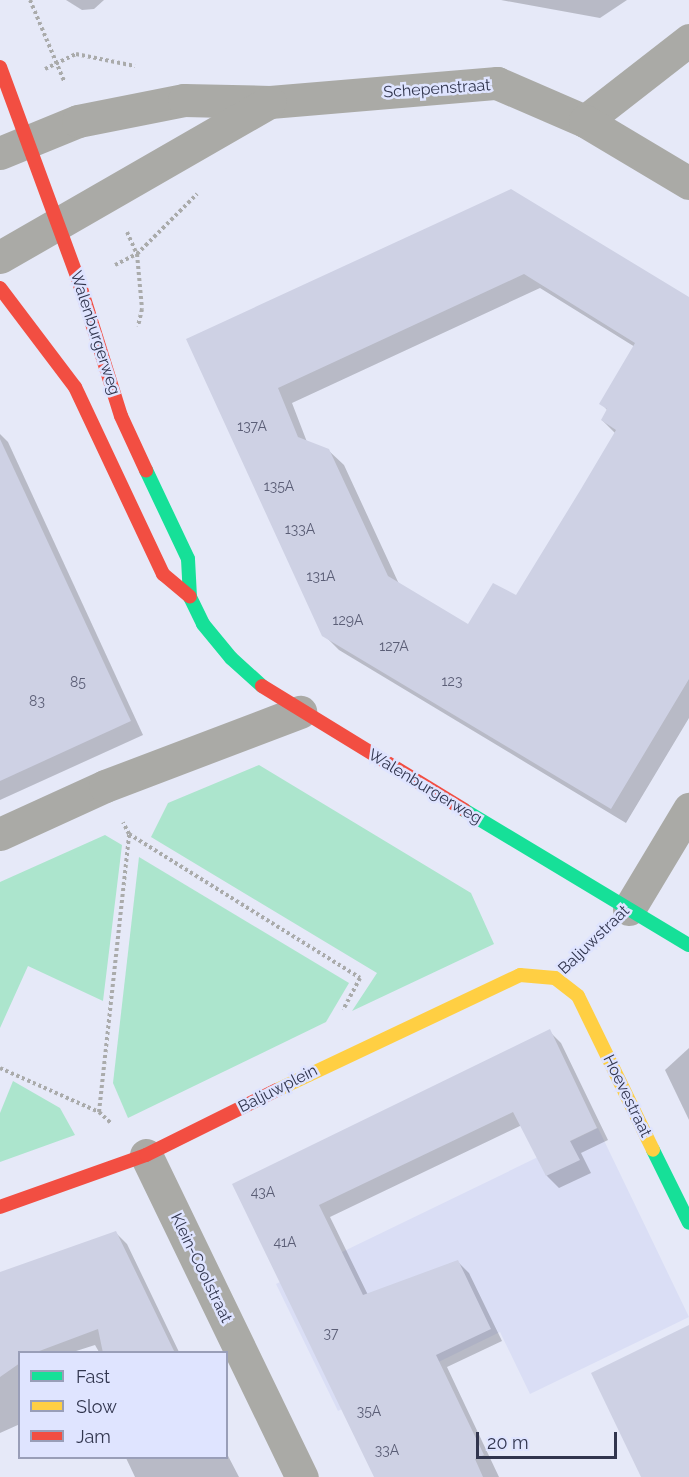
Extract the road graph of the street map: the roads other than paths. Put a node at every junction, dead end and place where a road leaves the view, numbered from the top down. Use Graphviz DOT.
graph roads {
  1 [pos="689,40"];
  2 [pos="0,67"];
  3 [pos="270,102"];
  4 [pos="585,121"];
  5 [pos="13,146"];
  6 [pos="689,183"];
  7 [pos="57,223"];
  8 [pos="0,257"];
  9 [pos="0,288"];
  10 [pos="190,597"];
  11 [pos="300,712"];
  12 [pos="689,809"];
  13 [pos="0,834"];
  14 [pos="629,909"];
  15 [pos="689,945"];
  16 [pos="555,978"];
  17 [pos="146,1155"];
  18 [pos="0,1207"];
  19 [pos="689,1223"];
  20 [pos="302,1477"];
  1 -- 4 [label="street"];
  2 -- 5 [label="street, Walenburgerweg"];
  3 -- 4 [label="street, Schepenstraat"];
  3 -- 5 [label="street, Schepenstraat"];
  3 -- 7 [label="street, Schepenstraat"];
  4 -- 6 [label="street, Schepenstraat"];
  5 -- 7 [label="street, Walenburgerweg"];
  7 -- 8 [label="street, Schepenstraat"];
  7 -- 10 [label="street, Walenburgerweg"];
  9 -- 10 [label="street, Walenburgerweg"];
  10 -- 11 [label="street, Walenburgerweg"];
  11 -- 13 [label="street"];
  11 -- 14 [label="street, Walenburgerweg"];
  12 -- 14 [label="street, Baljuwstraat"];
  14 -- 15 [label="street, Walenburgerweg"];
  16 -- 17 [label="street, Baljuwplein"];
  16 -- 19 [label="street, Hoevestraat"];
  17 -- 18 [label="street, Baljuwplein"];
  17 -- 20 [label="street, Klein-Coolstraat"];
}
